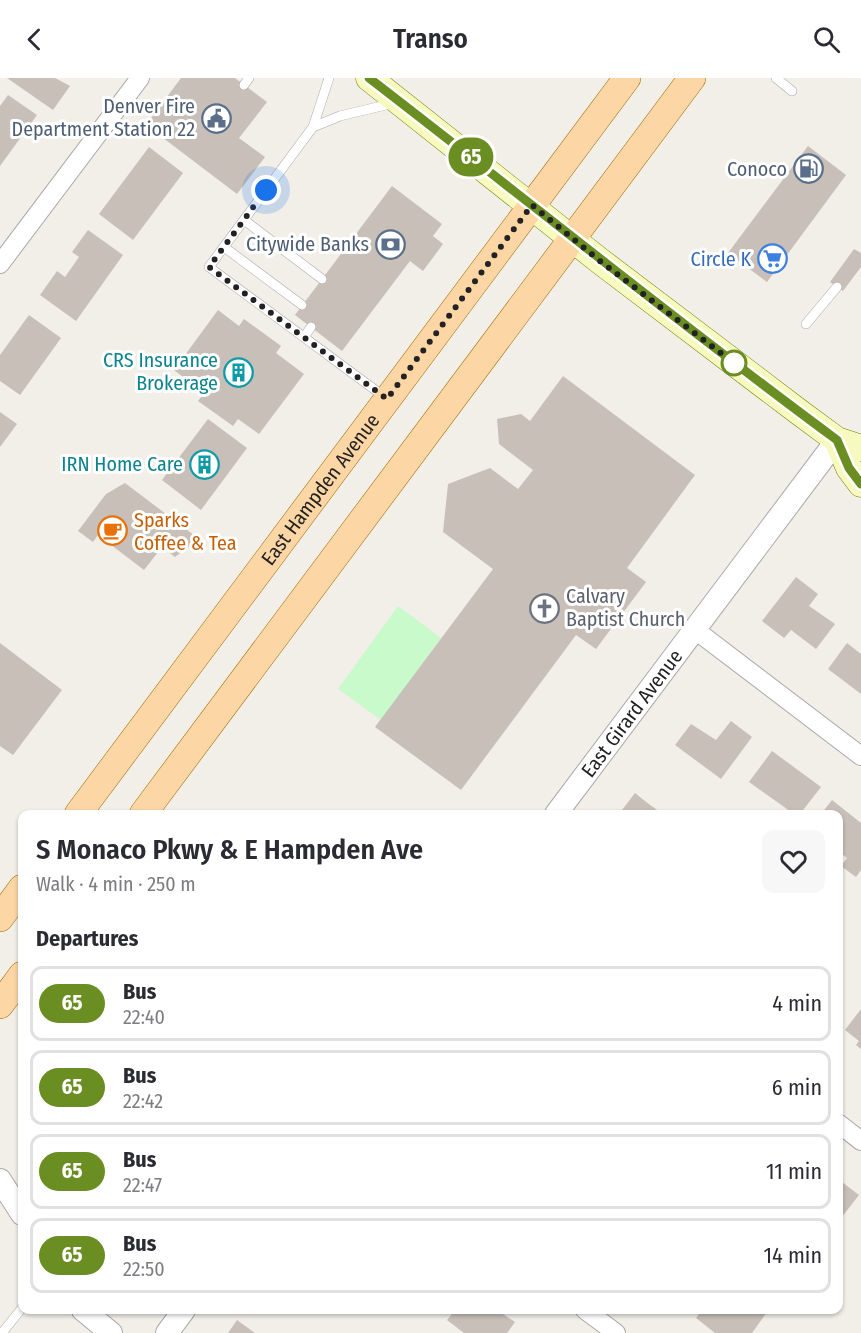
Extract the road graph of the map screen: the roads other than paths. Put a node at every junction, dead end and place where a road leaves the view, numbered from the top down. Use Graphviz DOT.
graph roads {
  1 [pos="140,78"];
  2 [pos="329,78"];
  3 [pos="369,78"];
  4 [pos="627,78"];
  5 [pos="692,78"];
  6 [pos="776,78"];
  7 [pos="792,91"];
  8 [pos="400,102"];
  9 [pos="314,127"];
  10 [pos="532,205"];
  11 [pos="244,220"];
  12 [pos="573,238"];
  13 [pos="224,247"];
  14 [pos="0,264"];
  15 [pos="322,279"];
  16 [pos="837,287"];
  17 [pos="302,305"];
  18 [pos="806,324"];
  19 [pos="311,327"];
  20 [pos="304,337"];
  21 [pos="387,399"];
  22 [pos="837,440"];
  23 [pos="861,448"];
  24 [pos="861,484"];
  25 [pos="694,629"];
  26 [pos="861,756"];
  27 [pos="81,810"];
  28 [pos="146,810"];
  29 [pos="559,810"];
  30 [pos="18,893"];
  31 [pos="0,918"];
  32 [pos="18,980"];
  33 [pos="0,1005"];
  34 [pos="843,1127"];
  35 [pos="861,1141"];
  36 [pos="0,1180"];
  37 [pos="18,1204"];
  38 [pos="18,1313"];
  39 [pos="88,1314"];
  40 [pos="181,1314"];
  41 [pos="590,1314"];
  42 [pos="2,1333"];
  43 [pos="111,1333"];
  44 [pos="167,1333"];
  45 [pos="616,1333"];
  1 -- 14 [label="street"];
  2 -- 9 [label="lane"];
  3 -- 8 [label="main road"];
  4 -- 10 [label="main road, East Hampden Avenue"];
  5 -- 12 [label="main road"];
  6 -- 7 [label="lane"];
  8 -- 9 [label="lane"];
  8 -- 10 [label="main road"];
  9 -- 11 [label="lane"];
  10 -- 12 [label="main road"];
  10 -- 21 [label="main road, East Hampden Avenue"];
  11 -- 13 [label="lane"];
  11 -- 15 [label="lane"];
  12 -- 22 [label="main road"];
  12 -- 28 [label="main road"];
  13 -- 17 [label="lane"];
  13 -- 20 [label="lane"];
  16 -- 18 [label="lane"];
  19 -- 20 [label="lane"];
  20 -- 21 [label="lane"];
  21 -- 27 [label="main road, East Hampden Avenue"];
  22 -- 23 [label="main road"];
  22 -- 24 [label="main road"];
  22 -- 25 [label="street, East Girard Avenue"];
  25 -- 26 [label="street"];
  25 -- 29 [label="street, East Girard Avenue"];
  30 -- 31 [label="main road"];
  32 -- 33 [label="main road"];
  34 -- 35 [label="street"];
  36 -- 37 [label="street"];
  38 -- 42 [label="lane"];
  39 -- 43 [label="street"];
  40 -- 44 [label="street"];
  41 -- 45 [label="street"];
}
